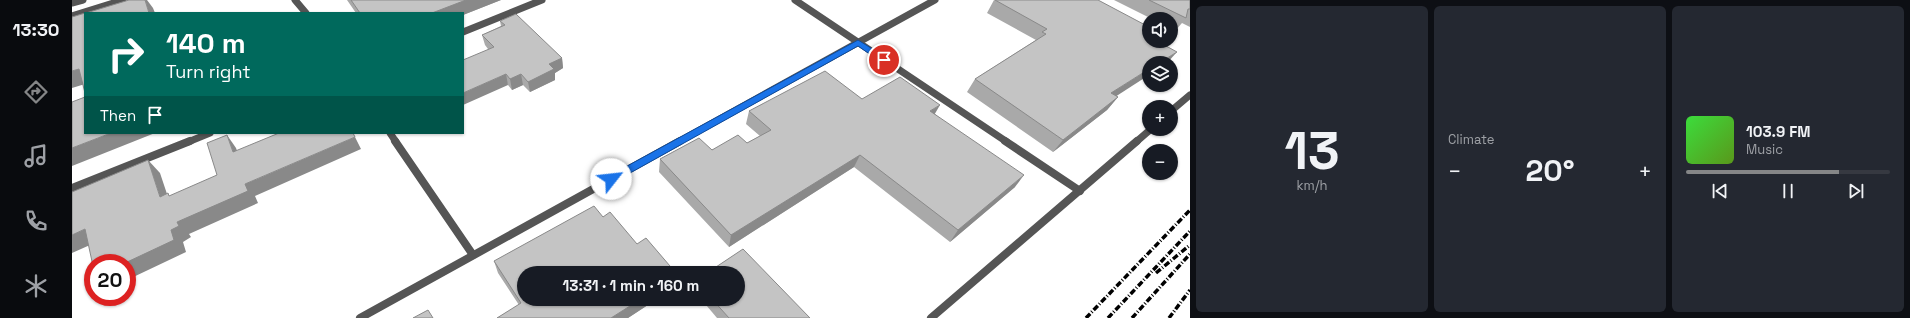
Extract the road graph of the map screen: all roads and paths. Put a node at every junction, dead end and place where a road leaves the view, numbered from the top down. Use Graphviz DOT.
graph roads {
  1 [pos="83,0"];
  2 [pos="123,0"];
  3 [pos="297,0"];
  4 [pos="542,0"];
  5 [pos="795,0"];
  6 [pos="935,0"];
  7 [pos="72,3"];
  8 [pos="84,12"];
  9 [pos="85,12"];
  10 [pos="305,12"];
  11 [pos="72,16"];
  12 [pos="464,32"];
  13 [pos="858,42"];
  14 [pos="1190,95"];
  15 [pos="1178,106"];
  16 [pos="207,134"];
  17 [pos="391,134"];
  18 [pos="1143,136"];
  19 [pos="72,188"];
  20 [pos="1080,191"];
  21 [pos="473,255"];
  22 [pos="360,318"];
  23 [pos="931,318"];
  1 -- 7 [label="lane"];
  2 -- 9 [label="lane"];
  3 -- 10 [label="lane"];
  4 -- 12 [label="lane"];
  5 -- 13 [label="lane"];
  6 -- 13 [label="lane"];
  8 -- 11 [label="lane"];
  13 -- 20 [label="lane"];
  13 -- 21 [label="lane"];
  14 -- 15 [label="lane"];
  16 -- 19 [label="lane"];
  17 -- 21 [label="lane"];
  18 -- 20 [label="lane"];
  20 -- 23 [label="lane"];
  21 -- 22 [label="lane"];
}
